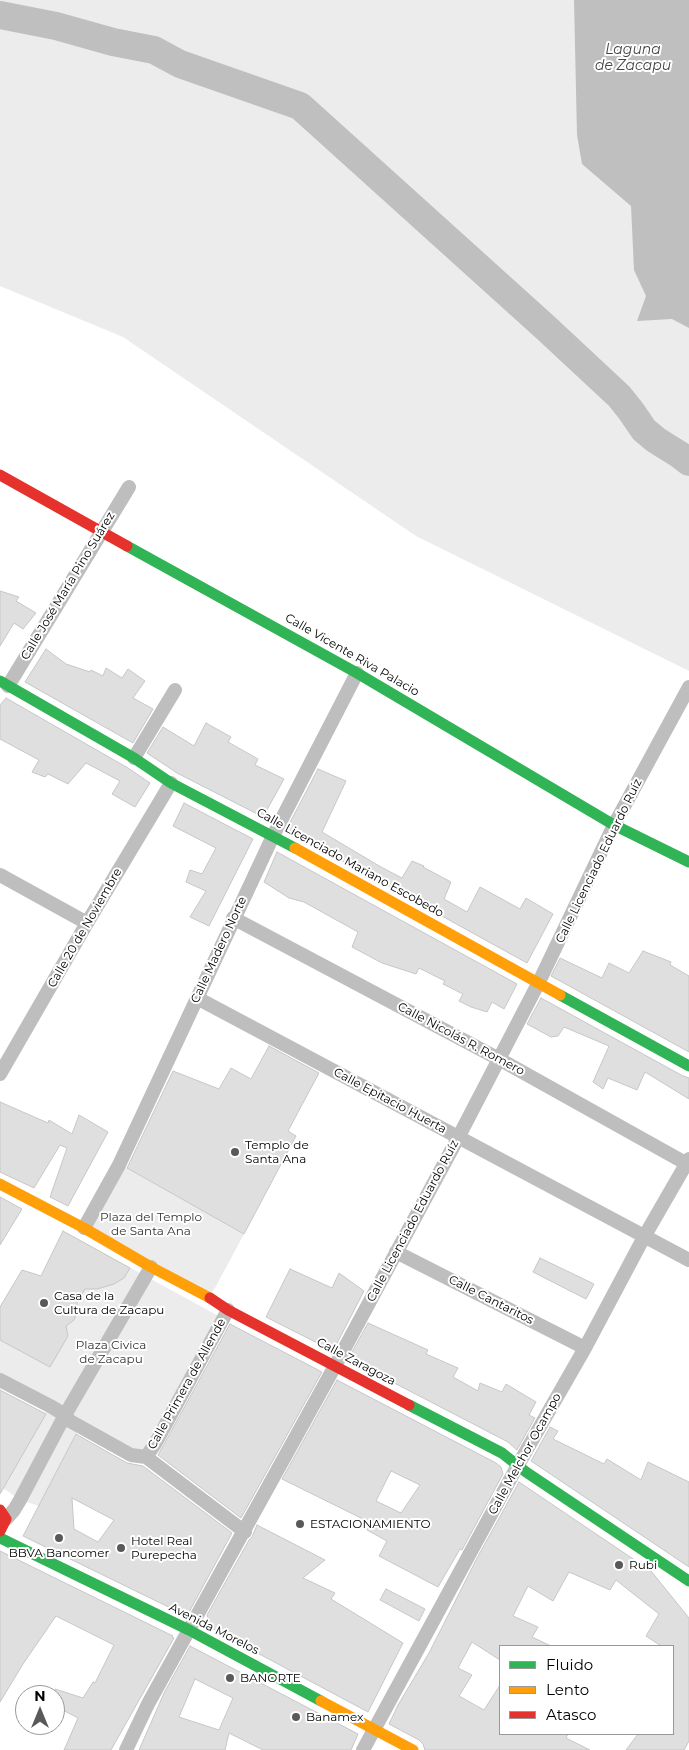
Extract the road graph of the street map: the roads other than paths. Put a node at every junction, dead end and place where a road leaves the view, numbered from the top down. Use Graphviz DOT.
graph roads {
  1 [pos="0,476"];
  2 [pos="129,486"];
  3 [pos="102,531"];
  4 [pos="357,673"];
  5 [pos="4,683"];
  6 [pos="689,687"];
  7 [pos="175,690"];
  8 [pos="134,758"];
  9 [pos="171,783"];
  10 [pos="614,825"];
  11 [pos="273,836"];
  12 [pos="689,862"];
  13 [pos="0,875"];
  14 [pos="233,918"];
  15 [pos="87,923"];
  16 [pos="539,982"];
  17 [pos="197,998"];
  18 [pos="499,1059"];
  19 [pos="689,1066"];
  20 [pos="0,1074"];
  21 [pos="458,1138"];
  22 [pos="688,1162"];
  23 [pos="0,1184"];
  24 [pos="84,1228"];
  25 [pos="644,1238"];
  26 [pos="396,1252"];
  27 [pos="689,1260"];
  28 [pos="151,1266"];
  29 [pos="228,1310"];
  30 [pos="585,1348"];
  31 [pos="336,1366"];
  32 [pos="0,1380"];
  33 [pos="65,1414"];
  34 [pos="146,1457"];
  35 [pos="518,1465"];
  36 [pos="2,1520"];
  37 [pos="245,1532"];
  38 [pos="0,1538"];
  39 [pos="689,1581"];
  40 [pos="189,1630"];
  41 [pos="374,1729"];
  42 [pos="126,1750"];
  43 [pos="363,1750"];
  44 [pos="413,1750"];
  1 -- 3 [label="main road, Calle Vicente Riva Palacio"];
  2 -- 3 [label="street, Calle José María Pino Suárez"];
  3 -- 4 [label="main road, Calle Vicente Riva Palacio"];
  3 -- 5 [label="street, Calle José María Pino Suárez"];
  4 -- 10 [label="main road, Calle Vicente Riva Palacio"];
  4 -- 11 [label="street, Calle Madero Norte"];
  5 -- 8 [label="main road, Calle Licenciado Mariano Escobedo"];
  6 -- 10 [label="street, Calle Licenciado Eduardo Ruíz"];
  7 -- 8 [label="street"];
  8 -- 9 [label="main road, Calle Licenciado Mariano Escobedo"];
  9 -- 11 [label="main road, Calle Licenciado Mariano Escobedo"];
  9 -- 15 [label="street, Calle 20 de Noviembre"];
  10 -- 12 [label="main road, Calle Vicente Riva Palacio"];
  10 -- 16 [label="street, Calle Licenciado Eduardo Ruíz"];
  11 -- 14 [label="street, Calle Madero Norte"];
  11 -- 16 [label="main road, Calle Licenciado Mariano Escobedo"];
  13 -- 15 [label="street"];
  14 -- 17 [label="street, Calle Madero Norte"];
  14 -- 18 [label="street, Calle Nicolás R. Romero"];
  15 -- 20 [label="street, Calle 20 de Noviembre"];
  16 -- 18 [label="street, Calle Licenciado Eduardo Ruíz"];
  16 -- 19 [label="main road, Calle Licenciado Mariano Escobedo"];
  17 -- 21 [label="street, Calle Epitacio Huerta"];
  17 -- 24 [label="street, Calle Madero Norte"];
  18 -- 21 [label="street, Calle Licenciado Eduardo Ruíz"];
  18 -- 22 [label="street, Calle Nicolás R. Romero"];
  21 -- 25 [label="street, Calle Epitacio Huerta"];
  21 -- 26 [label="street, Calle Licenciado Eduardo Ruíz"];
  22 -- 25 [label="street, Calle Melchor Ocampo"];
  23 -- 24 [label="main road, Calle Zaragoza"];
  24 -- 28 [label="main road, Calle Zaragoza"];
  25 -- 27 [label="street, Calle Epitacio Huerta"];
  25 -- 30 [label="street, Calle Melchor Ocampo"];
  26 -- 30 [label="street, Calle Cantaritos"];
  26 -- 31 [label="street, Calle Licenciado Eduardo Ruíz"];
  28 -- 29 [label="main road, Calle Zaragoza"];
  28 -- 33 [label="street"];
  29 -- 31 [label="main road, Calle Zaragoza"];
  29 -- 34 [label="street, Calle Primera de Allende"];
  30 -- 35 [label="street, Calle Melchor Ocampo"];
  31 -- 35 [label="main road, Calle Zaragoza"];
  31 -- 37 [label="street, Calle Licenciado Eduardo Ruíz"];
  32 -- 33 [label="street"];
  33 -- 34 [label="street"];
  33 -- 36 [label="street"];
  34 -- 37 [label="street"];
  35 -- 39 [label="main road, Calle Zaragoza"];
  35 -- 41 [label="street, Calle Melchor Ocampo"];
  37 -- 40 [label="street, Calle Licenciado Eduardo Ruíz"];
  38 -- 40 [label="main road, Avenida Morelos"];
  40 -- 41 [label="main road, Avenida Morelos"];
  40 -- 42 [label="street, Calle Licenciado Eduardo Ruíz"];
  41 -- 43 [label="street, Calle Melchor Ocampo"];
  41 -- 44 [label="main road, Avenida Morelos"];
}
